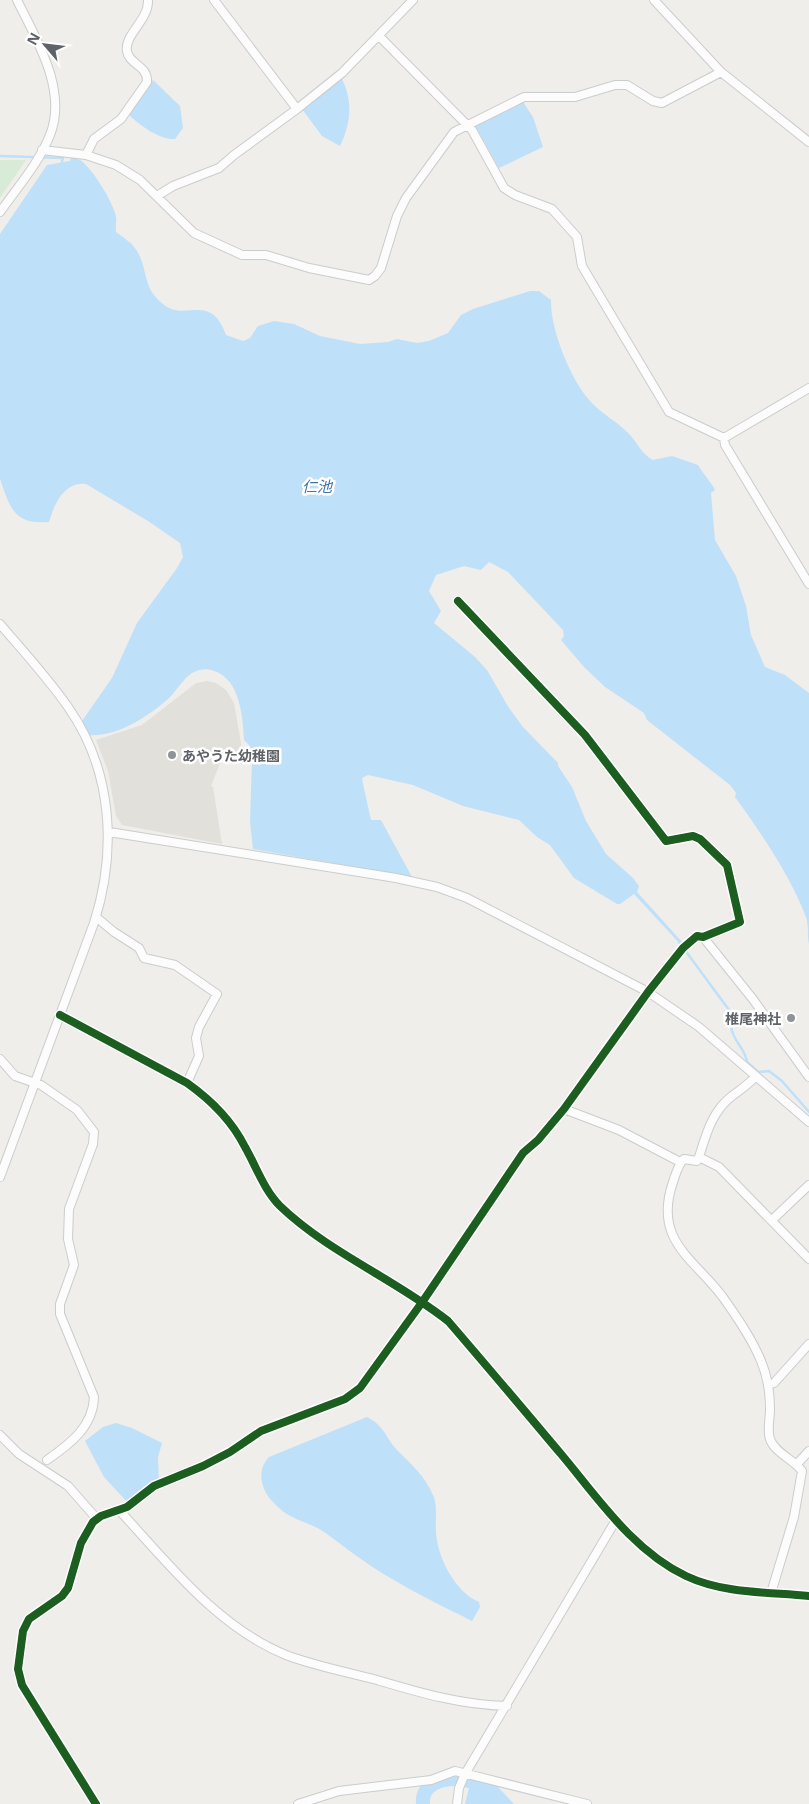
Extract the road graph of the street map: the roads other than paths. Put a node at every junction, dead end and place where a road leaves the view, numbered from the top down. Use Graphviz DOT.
graph roads {
  1 [pos="17,0"];
  2 [pos="148,0"];
  3 [pos="214,0"];
  4 [pos="413,0"];
  5 [pos="654,0"];
  6 [pos="379,36"];
  7 [pos="721,72"];
  8 [pos="298,109"];
  9 [pos="466,125"];
  10 [pos="809,142"];
  11 [pos="86,154"];
  12 [pos="40,155"];
  13 [pos="157,196"];
  14 [pos="0,212"];
  15 [pos="809,388"];
  16 [pos="724,438"];
  17 [pos="809,584"];
  18 [pos="458,601"];
  19 [pos="0,624"];
  20 [pos="109,832"];
  21 [pos="96,917"];
  22 [pos="703,937"];
  23 [pos="648,992"];
  24 [pos="60,1015"];
  25 [pos="0,1059"];
  26 [pos="756,1076"];
  27 [pos="809,1077"];
  28 [pos="187,1083"];
  29 [pos="36,1085"];
  30 [pos="564,1109"];
  31 [pos="809,1122"];
  32 [pos="699,1157"];
  33 [pos="680,1162"];
  34 [pos="0,1177"];
  35 [pos="809,1185"];
  36 [pos="772,1220"];
  37 [pos="809,1259"];
  38 [pos="423,1301"];
  39 [pos="809,1344"];
  40 [pos="768,1385"];
  41 [pos="0,1435"];
  42 [pos="809,1451"];
  43 [pos="47,1460"];
  44 [pos="797,1464"];
  45 [pos="119,1510"];
  46 [pos="97,1519"];
  47 [pos="616,1520"];
  48 [pos="771,1592"];
  49 [pos="809,1596"];
  50 [pos="507,1706"];
  51 [pos="466,1774"];
  52 [pos="314,1801"];
  53 [pos="96,1804"];
  54 [pos="298,1804"];
  55 [pos="457,1804"];
  56 [pos="587,1804"];
  1 -- 12 [label="street"];
  2 -- 11 [label="street"];
  3 -- 8 [label="street"];
  4 -- 6 [label="street"];
  5 -- 7 [label="street"];
  6 -- 8 [label="street"];
  6 -- 9 [label="street"];
  7 -- 9 [label="street"];
  7 -- 10 [label="street"];
  8 -- 13 [label="street"];
  9 -- 13 [label="street"];
  9 -- 16 [label="street"];
  11 -- 12 [label="street"];
  11 -- 13 [label="street"];
  12 -- 14 [label="street"];
  15 -- 16 [label="street"];
  16 -- 17 [label="street"];
  18 -- 22 [label="street"];
  19 -- 20 [label="street"];
  20 -- 21 [label="street"];
  20 -- 23 [label="street"];
  21 -- 24 [label="street"];
  21 -- 28 [label="street"];
  22 -- 23 [label="street"];
  22 -- 27 [label="street"];
  23 -- 26 [label="street"];
  23 -- 30 [label="street"];
  24 -- 28 [label="street"];
  24 -- 29 [label="street"];
  25 -- 29 [label="street"];
  26 -- 31 [label="street"];
  26 -- 32 [label="street"];
  28 -- 38 [label="street"];
  29 -- 34 [label="street"];
  29 -- 43 [label="street"];
  30 -- 33 [label="street"];
  30 -- 38 [label="street"];
  32 -- 33 [label="street"];
  32 -- 36 [label="street"];
  33 -- 40 [label="street"];
  35 -- 36 [label="street"];
  36 -- 37 [label="street"];
  38 -- 45 [label="street"];
  38 -- 47 [label="street"];
  39 -- 40 [label="street"];
  40 -- 44 [label="street"];
  41 -- 46 [label="street"];
  42 -- 44 [label="street"];
  44 -- 48 [label="street"];
  45 -- 46 [label="street"];
  45 -- 50 [label="street"];
  46 -- 53 [label="street"];
  47 -- 48 [label="street"];
  47 -- 50 [label="street"];
  48 -- 49 [label="street"];
  50 -- 51 [label="street"];
  51 -- 52 [label="street"];
  51 -- 55 [label="street"];
  51 -- 56 [label="street"];
  52 -- 54 [label="street"];
}
